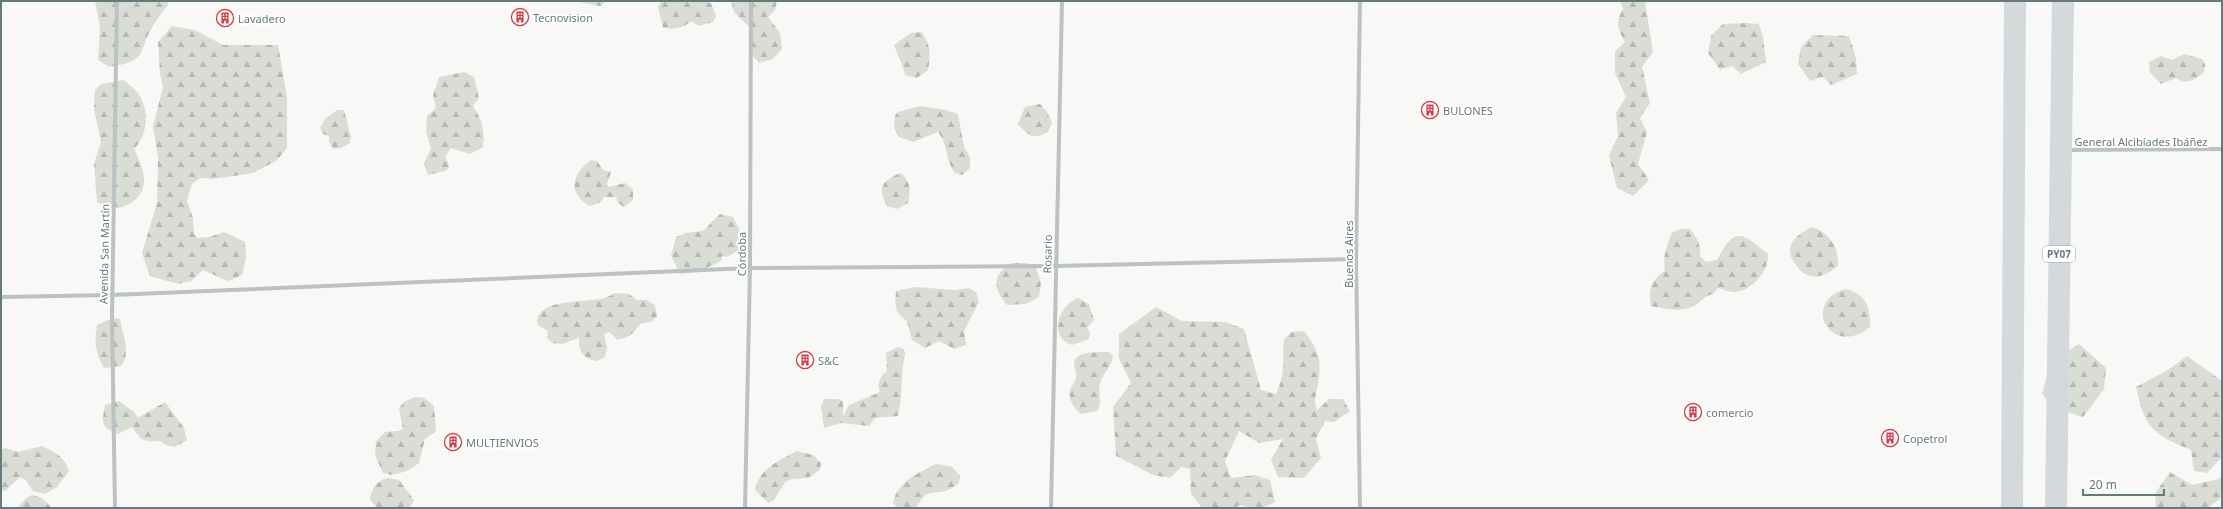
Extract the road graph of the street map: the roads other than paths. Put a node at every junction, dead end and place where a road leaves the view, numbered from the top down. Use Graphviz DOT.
graph roads {
  1 [pos="116,1"];
  2 [pos="751,1"];
  3 [pos="1062,1"];
  4 [pos="1360,1"];
  5 [pos="2015,1"];
  6 [pos="2064,1"];
  7 [pos="2222,149"];
  8 [pos="2061,150"];
  9 [pos="1356,259"];
  10 [pos="1055,266"];
  11 [pos="750,268"];
  12 [pos="112,295"];
  13 [pos="1,297"];
  14 [pos="115,508"];
  15 [pos="746,508"];
  16 [pos="1051,508"];
  17 [pos="1360,508"];
  18 [pos="2012,508"];
  19 [pos="2056,508"];
  1 -- 12 [label="street, Avenida San Martín"];
  2 -- 11 [label="street, Córdoba"];
  3 -- 10 [label="street, Rosario"];
  4 -- 9 [label="street, Buenos Aires"];
  5 -- 18 [label="highway"];
  6 -- 8 [label="highway, PY07"];
  7 -- 8 [label="street, General Alcibíades Ibáñez"];
  8 -- 19 [label="highway, PY07"];
  9 -- 10 [label="street"];
  9 -- 17 [label="street, Buenos Aires"];
  10 -- 11 [label="street"];
  10 -- 16 [label="street, Rosario"];
  11 -- 12 [label="street"];
  11 -- 15 [label="street, Córdoba"];
  12 -- 13 [label="street"];
  12 -- 14 [label="street, Avenida San Martín"];
}
